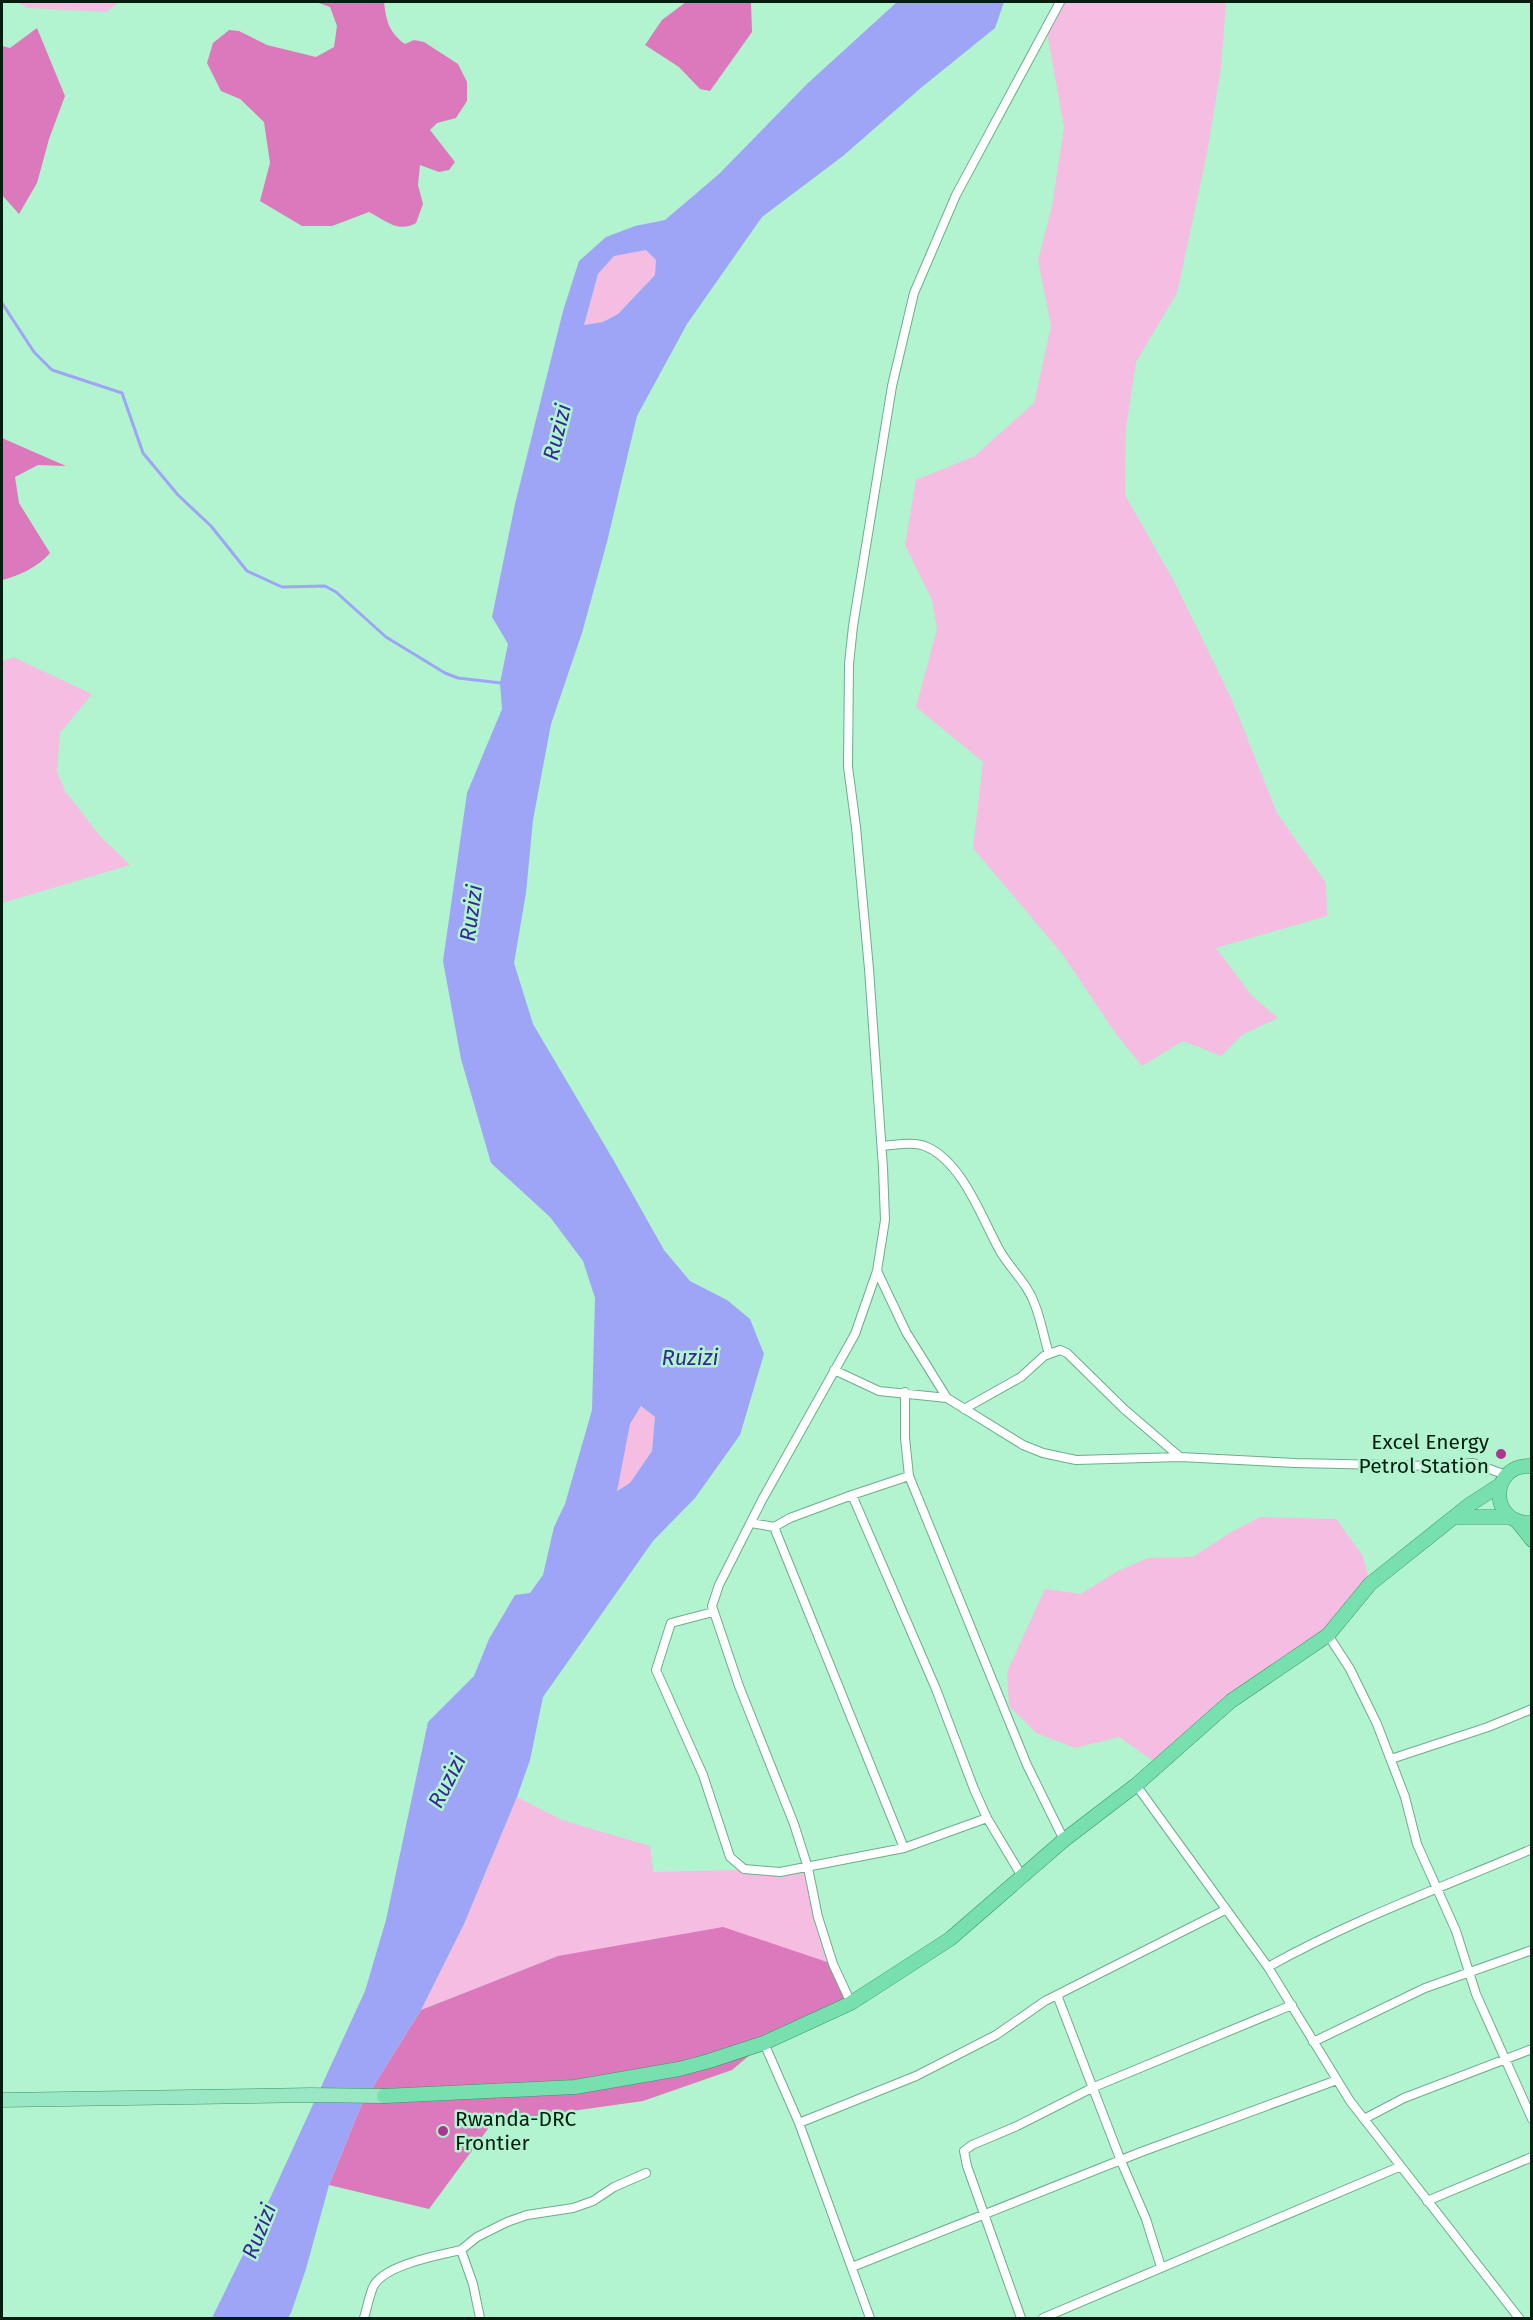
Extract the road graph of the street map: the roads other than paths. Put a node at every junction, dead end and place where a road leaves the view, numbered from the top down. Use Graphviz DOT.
graph roads {
  1 [pos="1060,2"];
  2 [pos="882,1146"];
  3 [pos="876,1271"];
  4 [pos="1049,1354"];
  5 [pos="834,1370"];
  6 [pos="905,1392"];
  7 [pos="947,1398"];
  8 [pos="964,1409"];
  9 [pos="1180,1457"];
  10 [pos="1529,1463"];
  11 [pos="909,1476"];
  12 [pos="1503,1480"];
  13 [pos="852,1495"];
  14 [pos="1456,1517"];
  15 [pos="1520,1520"];
  16 [pos="751,1523"];
  17 [pos="774,1527"];
  18 [pos="1532,1540"];
  19 [pos="714,1612"];
  20 [pos="1328,1635"];
  21 [pos="1532,1709"];
  22 [pos="1391,1759"];
  23 [pos="1136,1785"];
  24 [pos="987,1818"];
  25 [pos="1064,1840"];
  26 [pos="904,1848"];
  27 [pos="1532,1849"];
  28 [pos="808,1868"];
  29 [pos="1023,1878"];
  30 [pos="1437,1888"];
  31 [pos="1226,1910"];
  32 [pos="1532,1950"];
  33 [pos="1268,1967"];
  34 [pos="1470,1971"];
  35 [pos="1058,1995"];
  36 [pos="851,2003"];
  37 [pos="1292,2005"];
  38 [pos="1313,2042"];
  39 [pos="764,2043"];
  40 [pos="1532,2049"];
  41 [pos="1506,2058"];
  42 [pos="1337,2080"];
  43 [pos="1094,2087"];
  44 [pos="384,2096"];
  45 [pos="2,2100"];
  46 [pos="1364,2119"];
  47 [pos="1532,2119"];
  48 [pos="799,2123"];
  49 [pos="1532,2157"];
  50 [pos="1121,2161"];
  51 [pos="1399,2167"];
  52 [pos="646,2173"];
  53 [pos="1427,2201"];
  54 [pos="986,2213"];
  55 [pos="461,2250"];
  56 [pos="852,2267"];
  57 [pos="1161,2268"];
  58 [pos="364,2319"];
  59 [pos="480,2319"];
  60 [pos="870,2319"];
  61 [pos="1021,2319"];
  62 [pos="1042,2319"];
  63 [pos="1519,2319"];
  1 -- 2 [label="street"];
  2 -- 3 [label="street"];
  2 -- 4 [label="street"];
  3 -- 5 [label="street"];
  3 -- 7 [label="street"];
  4 -- 8 [label="street"];
  4 -- 9 [label="street"];
  5 -- 6 [label="street"];
  5 -- 16 [label="street"];
  6 -- 7 [label="street"];
  6 -- 11 [label="street"];
  7 -- 8 [label="street"];
  8 -- 9 [label="street"];
  9 -- 12 [label="street"];
  10 -- 12 [label="highway"];
  11 -- 13 [label="street"];
  11 -- 25 [label="street"];
  12 -- 14 [label="highway"];
  12 -- 15 [label="highway"];
  13 -- 17 [label="street"];
  13 -- 24 [label="street"];
  14 -- 15 [label="highway"];
  14 -- 20 [label="highway"];
  15 -- 18 [label="highway"];
  16 -- 17 [label="street"];
  16 -- 19 [label="street"];
  17 -- 26 [label="street"];
  19 -- 28 [label="street"];
  19 -- 28 [label="street"];
  20 -- 22 [label="street"];
  20 -- 23 [label="highway"];
  21 -- 22 [label="street"];
  22 -- 30 [label="street"];
  23 -- 25 [label="highway"];
  23 -- 31 [label="street"];
  24 -- 26 [label="street"];
  24 -- 29 [label="street"];
  25 -- 29 [label="highway"];
  26 -- 28 [label="street"];
  27 -- 30 [label="street"];
  28 -- 36 [label="street"];
  29 -- 36 [label="highway"];
  30 -- 33 [label="street"];
  30 -- 34 [label="street"];
  31 -- 33 [label="street"];
  31 -- 35 [label="street"];
  32 -- 34 [label="street"];
  33 -- 37 [label="street"];
  34 -- 38 [label="street"];
  34 -- 41 [label="street"];
  35 -- 43 [label="street"];
  35 -- 48 [label="street"];
  36 -- 39 [label="highway"];
  37 -- 38 [label="street"];
  37 -- 43 [label="street"];
  38 -- 42 [label="street"];
  39 -- 44 [label="highway"];
  39 -- 48 [label="street"];
  40 -- 41 [label="street"];
  41 -- 46 [label="street"];
  41 -- 47 [label="street"];
  42 -- 46 [label="street"];
  42 -- 50 [label="street"];
  43 -- 50 [label="street"];
  43 -- 54 [label="street"];
  44 -- 45 [label="main road"];
  46 -- 51 [label="street"];
  48 -- 56 [label="street"];
  49 -- 53 [label="street"];
  50 -- 54 [label="street"];
  50 -- 57 [label="street"];
  51 -- 53 [label="street"];
  51 -- 57 [label="street"];
  52 -- 55 [label="street"];
  53 -- 63 [label="street"];
  54 -- 56 [label="street"];
  54 -- 61 [label="street"];
  55 -- 58 [label="street"];
  55 -- 59 [label="street"];
  56 -- 60 [label="street"];
  57 -- 62 [label="street"];
}
